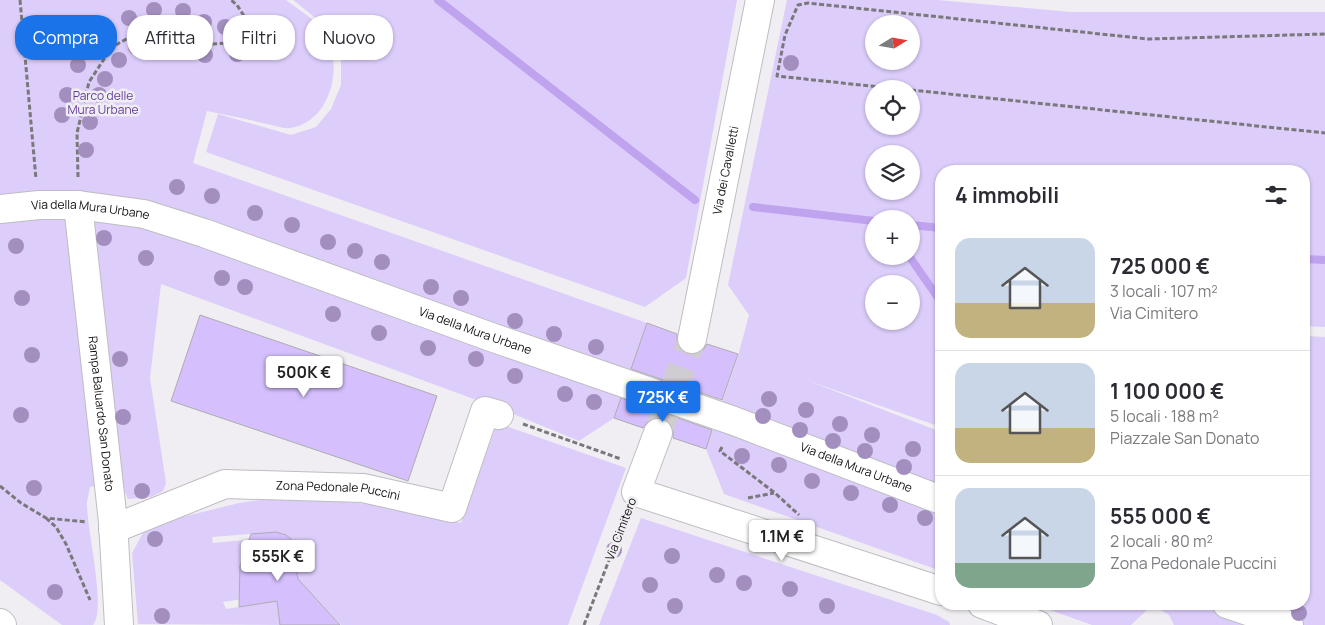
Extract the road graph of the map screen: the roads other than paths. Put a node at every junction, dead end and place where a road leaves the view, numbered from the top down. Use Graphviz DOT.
graph roads {
  1 [pos="760,0"];
  2 [pos="78,206"];
  3 [pos="0,209"];
  4 [pos="692,338"];
  5 [pos="499,415"];
  6 [pos="658,433"];
  7 [pos="935,498"];
  8 [pos="113,526"];
  9 [pos="935,589"];
  10 [pos="998,610"];
  11 [pos="1245,610"];
  12 [pos="119,622"];
  13 [pos="1038,625"];
  14 [pos="1289,625"];
  1 -- 4 [label="street, Via dei Cavalletti"];
  2 -- 3 [label="street, Via della Mura Urbane"];
  2 -- 7 [label="street, Via della Mura Urbane"];
  2 -- 8 [label="street, Rampa Baluardo San Donato"];
  5 -- 8 [label="street, Zona Pedonale Puccini"];
  6 -- 9 [label="street"];
  8 -- 12 [label="street, Rampa Baluardo San Donato"];
  10 -- 13 [label="street"];
  11 -- 14 [label="street"];
}
